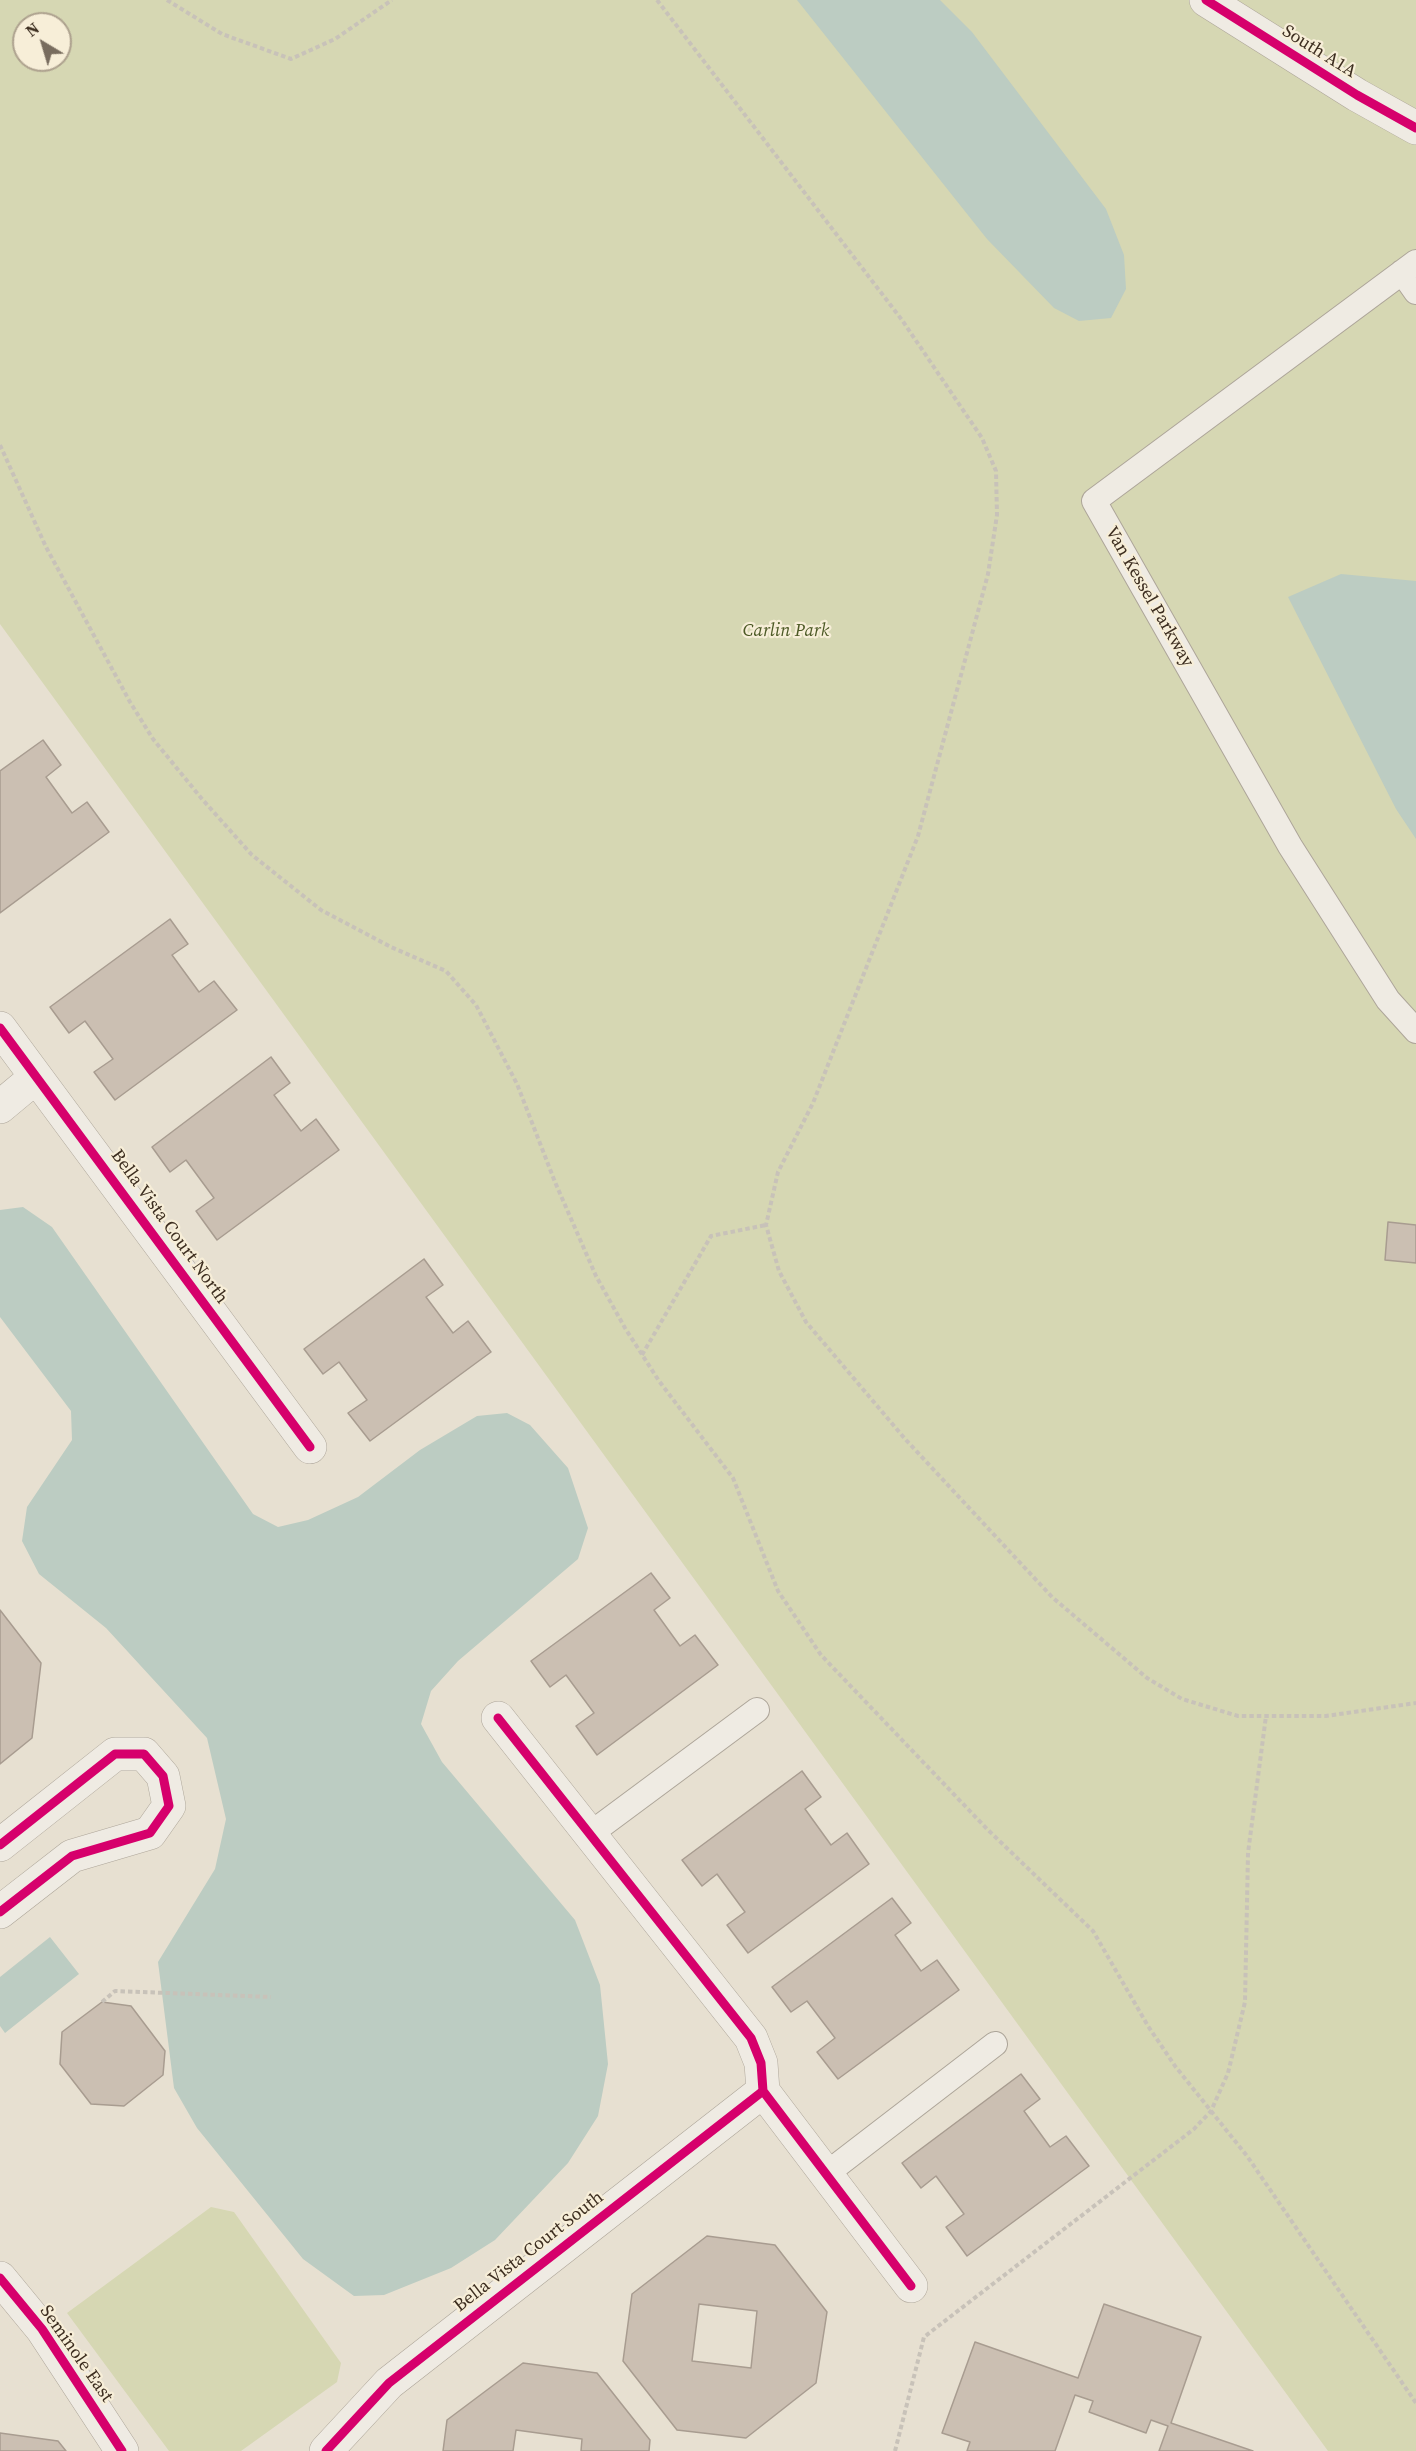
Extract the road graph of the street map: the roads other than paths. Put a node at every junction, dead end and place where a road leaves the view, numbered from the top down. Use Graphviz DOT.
graph roads {
  1 [pos="1206,0"];
  2 [pos="1416,128"];
  3 [pos="1409,267"];
  4 [pos="1416,292"];
  5 [pos="0,1028"];
  6 [pos="1416,1031"];
  7 [pos="36,1077"];
  8 [pos="0,1107"];
  9 [pos="310,1447"];
  10 [pos="757,1710"];
  11 [pos="498,1718"];
  12 [pos="590,1834"];
  13 [pos="0,1845"];
  14 [pos="0,1912"];
  15 [pos="995,2044"];
  16 [pos="763,2091"];
  17 [pos="826,2174"];
  18 [pos="0,2278"];
  19 [pos="911,2286"];
  20 [pos="122,2451"];
  21 [pos="326,2451"];
  1 -- 2 [label="street, South A1A"];
  3 -- 4 [label="lane"];
  3 -- 6 [label="lane, Van Kessel Parkway"];
  5 -- 7 [label="street, Bella Vista Court North"];
  7 -- 8 [label="street"];
  7 -- 9 [label="street, Bella Vista Court North"];
  10 -- 12 [label="lane"];
  11 -- 12 [label="street"];
  12 -- 16 [label="street"];
  13 -- 14 [label="street"];
  15 -- 17 [label="lane"];
  16 -- 17 [label="street"];
  16 -- 21 [label="street, Bella Vista Court South"];
  17 -- 19 [label="street"];
  18 -- 20 [label="street, Seminole East"];
}
